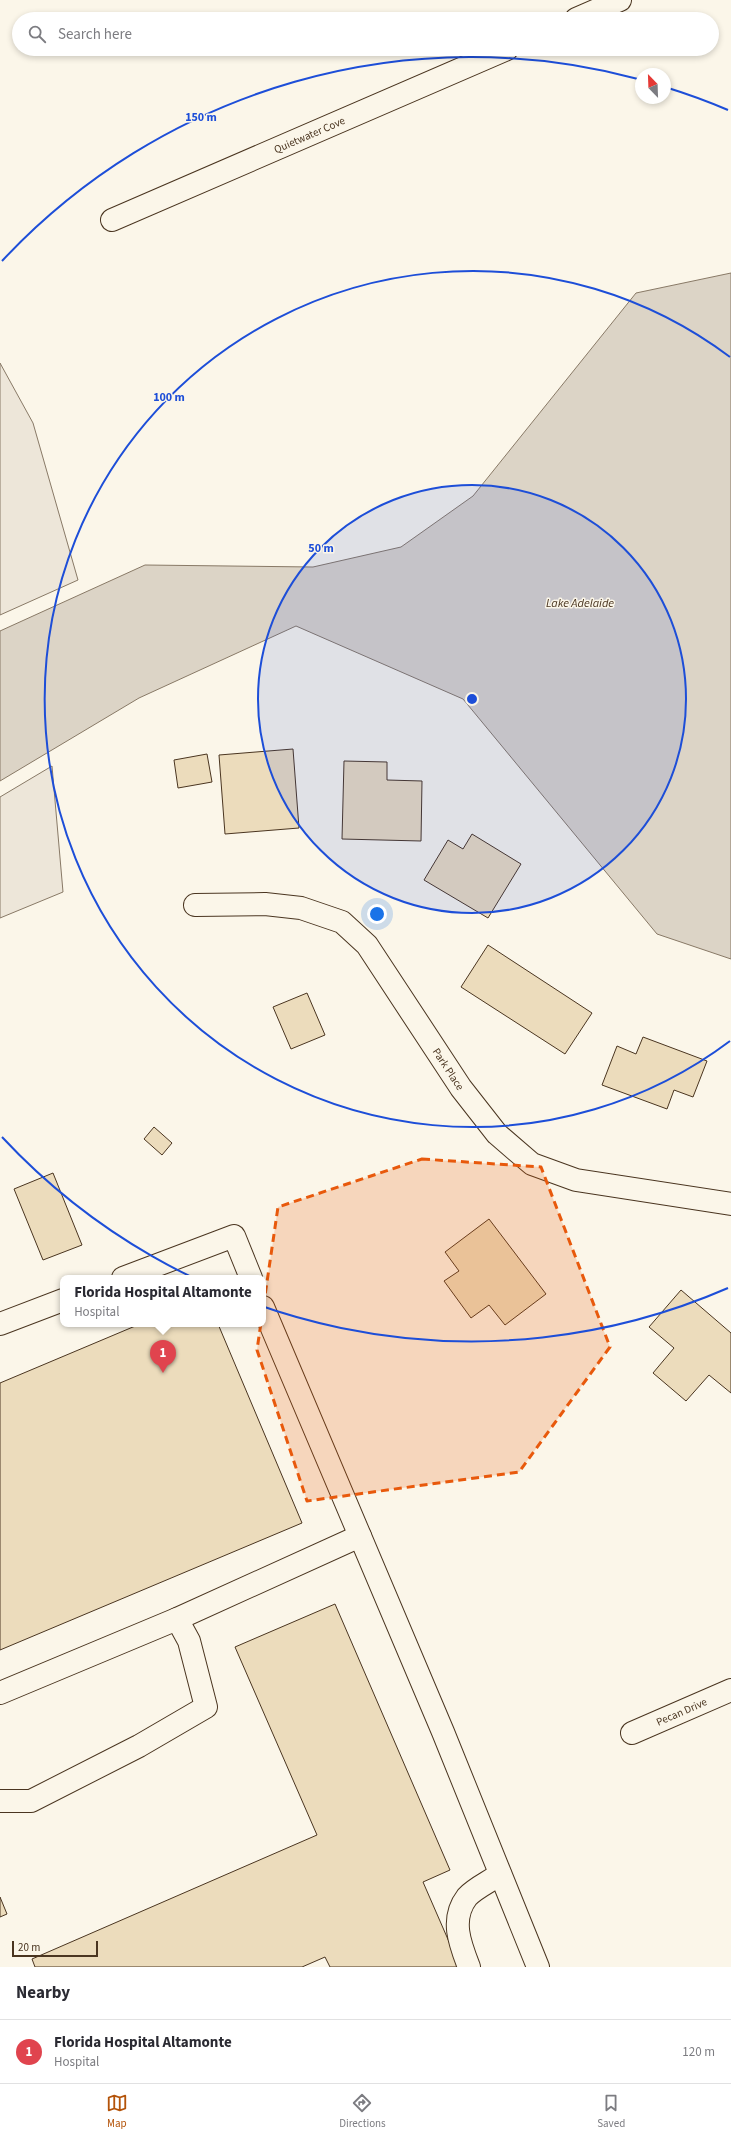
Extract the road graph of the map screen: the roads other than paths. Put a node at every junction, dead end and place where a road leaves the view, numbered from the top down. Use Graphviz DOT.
graph roads {
  1 [pos="620,0"];
  2 [pos="592,12"];
  3 [pos="491,56"];
  4 [pos="112,220"];
  5 [pos="195,905"];
  6 [pos="731,1204"];
  7 [pos="131,1275"];
  8 [pos="250,1275"];
  9 [pos="60,1301"];
  10 [pos="266,1314"];
  11 [pos="0,1324"];
  12 [pos="360,1536"];
  13 [pos="177,1619"];
  14 [pos="731,1690"];
  15 [pos="0,1693"];
  16 [pos="632,1733"];
  17 [pos="0,1801"];
  18 [pos="500,1874"];
  19 [pos="469,1967"];
  20 [pos="538,1967"];
  1 -- 2 [label="street"];
  3 -- 4 [label="street, Quietwater Cove"];
  5 -- 6 [label="street, Park Place"];
  7 -- 8 [label="street"];
  9 -- 11 [label="street"];
  10 -- 12 [label="street"];
  12 -- 13 [label="street"];
  12 -- 18 [label="street"];
  13 -- 15 [label="street"];
  13 -- 17 [label="street"];
  14 -- 16 [label="street, Pecan Drive"];
  18 -- 19 [label="street"];
  18 -- 20 [label="street"];
}
